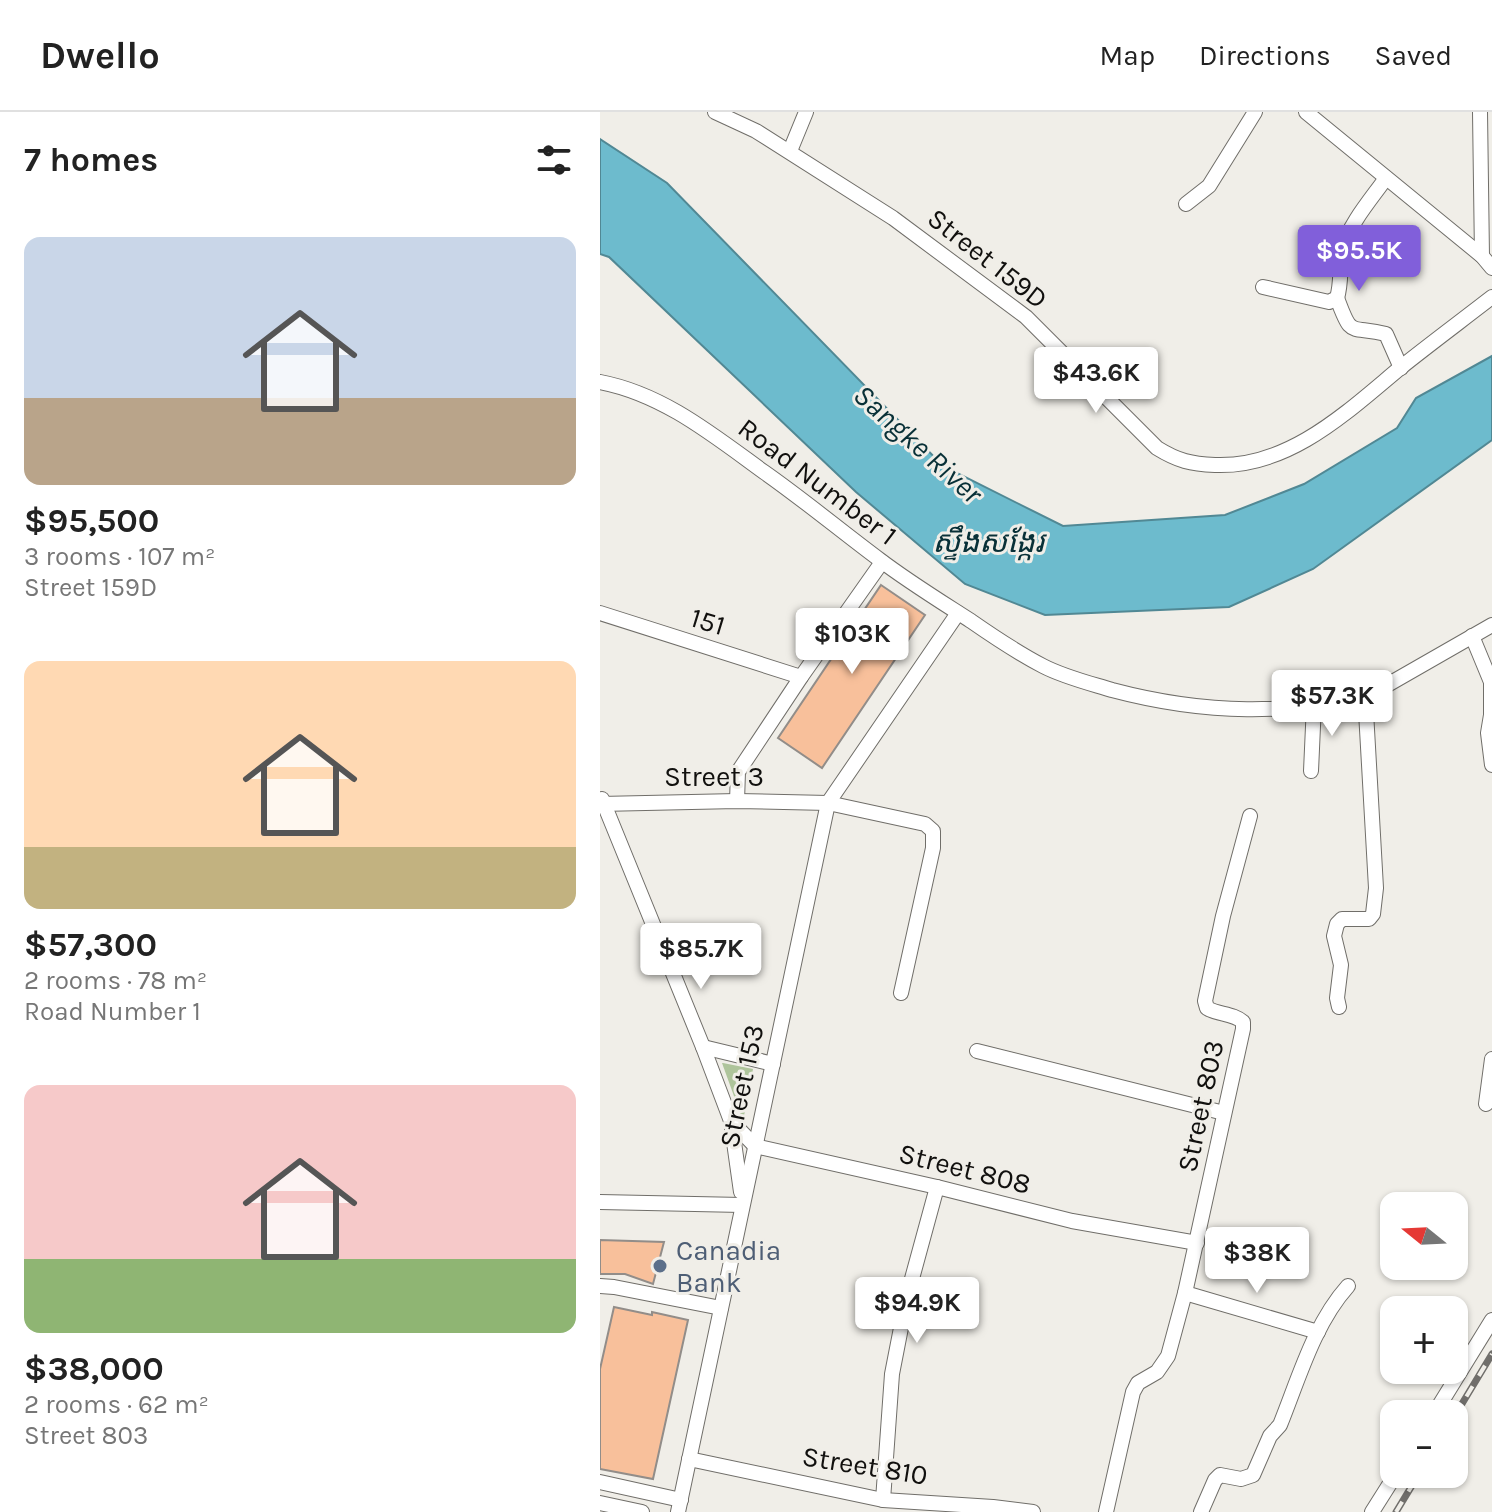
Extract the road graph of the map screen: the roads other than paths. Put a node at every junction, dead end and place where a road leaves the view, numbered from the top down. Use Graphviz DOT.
graph roads {
  1 [pos="715,112"];
  2 [pos="806,112"];
  3 [pos="1255,112"];
  4 [pos="1306,112"];
  5 [pos="1480,112"];
  6 [pos="790,151"];
  7 [pos="1386,178"];
  8 [pos="1186,204"];
  9 [pos="1487,262"];
  10 [pos="1263,287"];
  11 [pos="1492,297"];
  12 [pos="1337,298"];
  13 [pos="1401,368"];
  14 [pos="600,382"];
  15 [pos="882,562"];
  16 [pos="600,613"];
  17 [pos="958,613"];
  18 [pos="1492,625"];
  19 [pos="1472,636"];
  20 [pos="801,677"];
  21 [pos="1365,694"];
  22 [pos="1314,704"];
  23 [pos="1492,765"];
  24 [pos="1311,771"];
  25 [pos="601,801"];
  26 [pos="737,801"];
  27 [pos="828,803"];
  28 [pos="1250,816"];
  29 [pos="901,993"];
  30 [pos="1339,1007"];
  31 [pos="703,1047"];
  32 [pos="977,1051"];
  33 [pos="1492,1059"];
  34 [pos="773,1064"];
  35 [pos="1486,1104"];
  36 [pos="1224,1113"];
  37 [pos="731,1121"];
  38 [pos="755,1146"];
  39 [pos="937,1187"];
  40 [pos="600,1202"];
  41 [pos="742,1205"];
  42 [pos="1197,1243"];
  43 [pos="1348,1286"];
  44 [pos="601,1290"];
  45 [pos="1185,1293"];
  46 [pos="721,1308"];
  47 [pos="1492,1320"];
  48 [pos="1318,1332"];
  49 [pos="1443,1400"];
  50 [pos="689,1459"];
  51 [pos="600,1482"];
  52 [pos="1387,1488"];
  53 [pos="883,1500"];
  54 [pos="600,1503"];
  55 [pos="680,1506"];
  56 [pos="642,1512"];
  57 [pos="1033,1512"];
  58 [pos="1106,1512"];
  59 [pos="1201,1512"];
  60 [pos="1372,1512"];
  1 -- 6 [label="street, Street 159D"];
  2 -- 6 [label="street"];
  3 -- 8 [label="street"];
  4 -- 7 [label="street"];
  5 -- 9 [label="street"];
  6 -- 13 [label="street, Street 159D"];
  7 -- 9 [label="street"];
  7 -- 12 [label="street"];
  10 -- 12 [label="street"];
  11 -- 13 [label="street, Street 159D"];
  12 -- 13 [label="street"];
  14 -- 15 [label="street, Road Number 1"];
  15 -- 17 [label="street, Road Number 1"];
  15 -- 20 [label="street"];
  16 -- 20 [label="street, 151"];
  17 -- 22 [label="street, Road Number 1"];
  17 -- 27 [label="street, Street 153"];
  18 -- 19 [label="street, Road Number 1"];
  19 -- 21 [label="street, Road Number 1"];
  19 -- 23 [label="street"];
  20 -- 26 [label="street"];
  21 -- 22 [label="street, Road Number 1"];
  21 -- 30 [label="street"];
  22 -- 24 [label="street"];
  25 -- 26 [label="street, Street 3"];
  25 -- 31 [label="street"];
  26 -- 27 [label="street, Street 3"];
  27 -- 29 [label="street, Street 3"];
  27 -- 34 [label="street, Street 153"];
  28 -- 36 [label="street, Street 803"];
  31 -- 34 [label="street"];
  31 -- 37 [label="street"];
  32 -- 36 [label="street"];
  33 -- 35 [label="street"];
  34 -- 38 [label="street, Street 153"];
  36 -- 42 [label="street, Street 803"];
  37 -- 38 [label="street"];
  37 -- 41 [label="street"];
  38 -- 39 [label="street, Street 808"];
  38 -- 41 [label="street, Street 153"];
  39 -- 42 [label="street, Street 808"];
  39 -- 53 [label="street"];
  40 -- 41 [label="street"];
  41 -- 46 [label="street, Street 153"];
  42 -- 45 [label="street, Street 803"];
  43 -- 48 [label="street"];
  44 -- 46 [label="street"];
  45 -- 48 [label="street"];
  45 -- 58 [label="street, Street 803"];
  46 -- 50 [label="street, Street 153"];
  47 -- 49 [label="street"];
  48 -- 59 [label="street"];
  50 -- 53 [label="street, Street 810"];
  50 -- 55 [label="street, Street 153"];
  51 -- 55 [label="street"];
  52 -- 60 [label="street"];
  53 -- 57 [label="street, Street 810"];
  54 -- 56 [label="street"];
}
